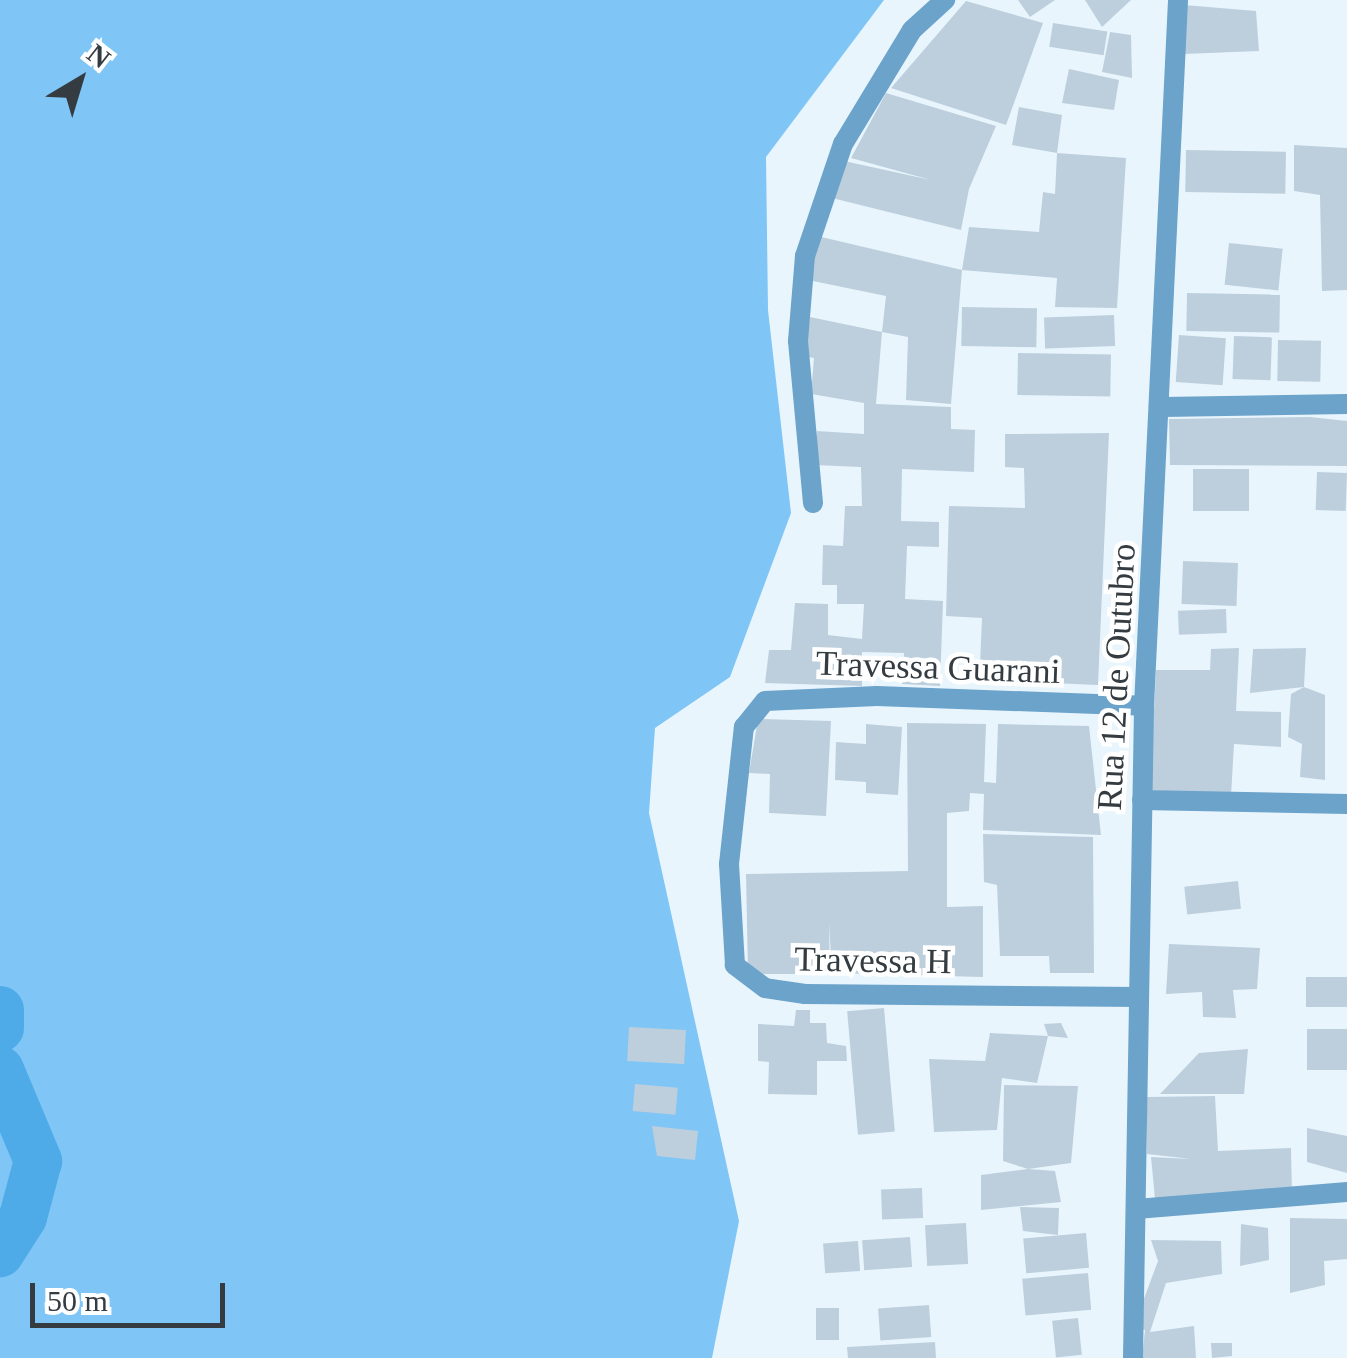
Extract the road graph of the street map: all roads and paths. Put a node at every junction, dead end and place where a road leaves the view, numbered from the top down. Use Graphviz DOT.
graph roads {
  1 [pos="944,0"];
  2 [pos="1178,0"];
  3 [pos="1347,404"];
  4 [pos="1163,407"];
  5 [pos="812,502"];
  6 [pos="1144,706"];
  7 [pos="744,727"];
  8 [pos="1142,800"];
  9 [pos="1347,804"];
  10 [pos="1139,997"];
  11 [pos="1347,1192"];
  12 [pos="1136,1209"];
  13 [pos="1132,1358"];
  1 -- 5 [label="street"];
  2 -- 4 [label="street, Rua 12 de Outubro"];
  3 -- 4 [label="street"];
  4 -- 6 [label="street, Rua 12 de Outubro"];
  6 -- 7 [label="street, Travessa Guarani"];
  6 -- 8 [label="street, Rua 12 de Outubro"];
  7 -- 10 [label="street, Travessa H"];
  8 -- 9 [label="street"];
  8 -- 10 [label="street, Rua 12 de Outubro"];
  10 -- 12 [label="street, Rua 12 de Outubro"];
  11 -- 12 [label="street"];
  12 -- 13 [label="street, Rua 12 de Outubro"];
}
